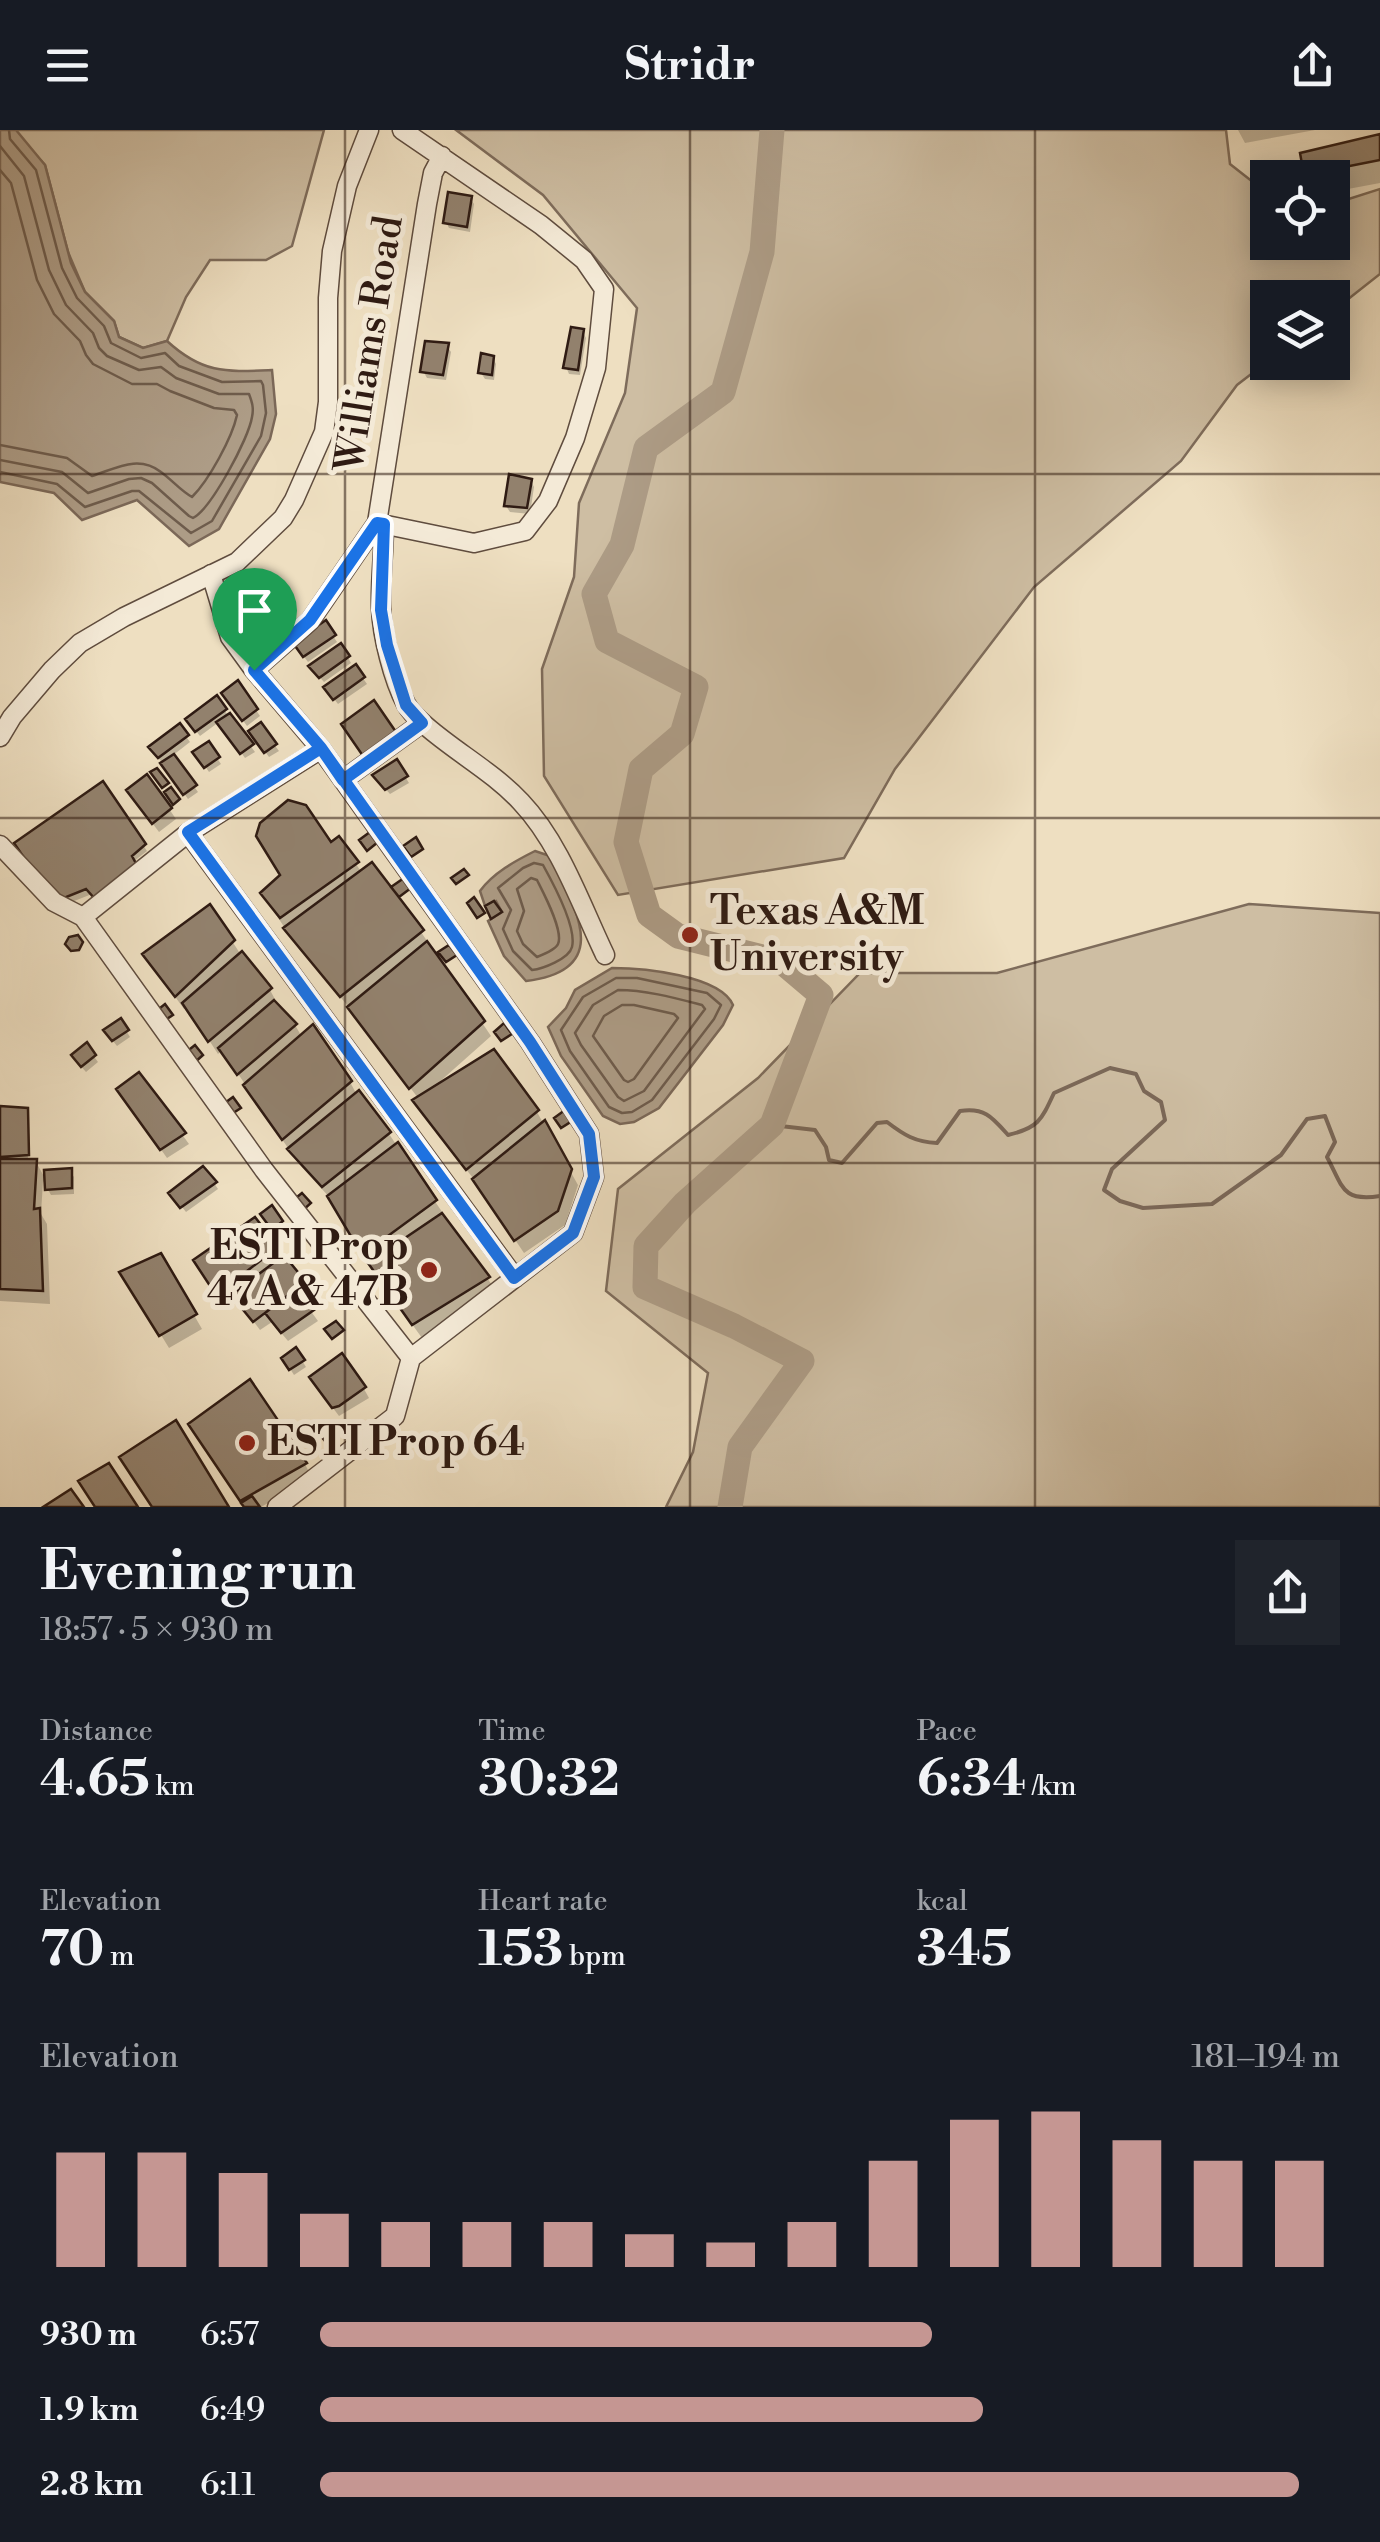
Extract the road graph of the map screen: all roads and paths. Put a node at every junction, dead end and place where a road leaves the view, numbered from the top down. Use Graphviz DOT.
graph roads {
  1 [pos="369,130"];
  2 [pos="402,130"];
  3 [pos="442,156"];
  4 [pos="381,524"];
  5 [pos="211,574"];
  6 [pos="254,670"];
  7 [pos="422,723"];
  8 [pos="0,737"];
  9 [pos="321,748"];
  10 [pos="343,780"];
  11 [pos="188,832"];
  12 [pos="0,845"];
  13 [pos="84,917"];
  14 [pos="606,955"];
  15 [pos="514,1278"];
  16 [pos="411,1358"];
  17 [pos="277,1507"];
  1 -- 5 [label="street"];
  2 -- 3 [label="street"];
  3 -- 4 [label="street, Williams Road"];
  3 -- 4 [label="street, Williams Road"];
  4 -- 6 [label="street"];
  4 -- 7 [label="street"];
  5 -- 6 [label="street"];
  5 -- 8 [label="street"];
  6 -- 9 [label="street"];
  7 -- 10 [label="street"];
  7 -- 14 [label="street"];
  9 -- 10 [label="street"];
  9 -- 11 [label="street"];
  10 -- 15 [label="street"];
  11 -- 13 [label="street"];
  11 -- 15 [label="street"];
  12 -- 13 [label="street"];
  13 -- 16 [label="street"];
  15 -- 16 [label="street"];
  16 -- 17 [label="street"];
}
